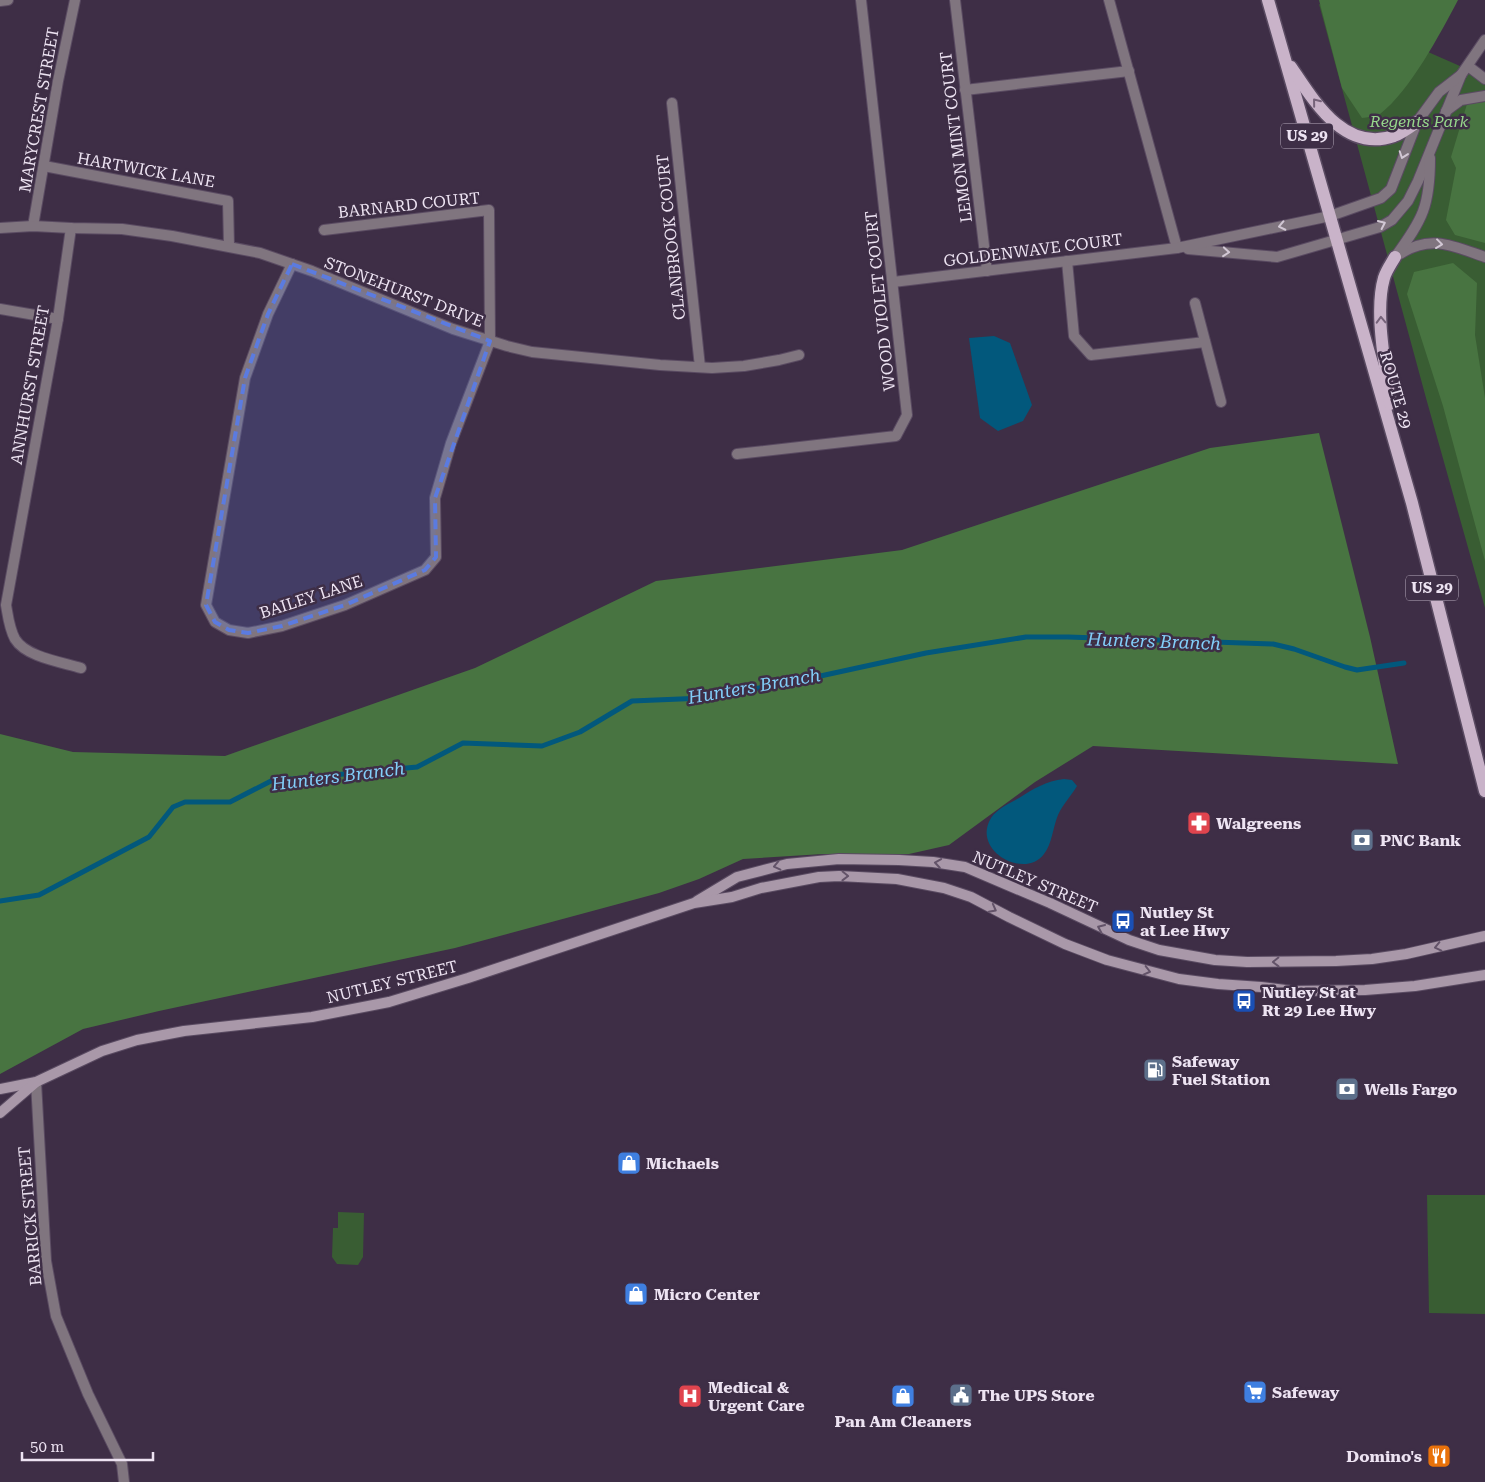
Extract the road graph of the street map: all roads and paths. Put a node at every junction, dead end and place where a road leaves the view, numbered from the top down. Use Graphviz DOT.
graph roads {
  1 [pos="8,0"];
  2 [pos="75,0"];
  3 [pos="861,0"];
  4 [pos="955,0"];
  5 [pos="1109,0"];
  6 [pos="1268,0"];
  7 [pos="0,1"];
  8 [pos="1485,40"];
  9 [pos="1284,56"];
  10 [pos="1475,56"];
  11 [pos="1485,62"];
  12 [pos="1468,66"];
  13 [pos="1129,71"];
  14 [pos="1462,75"];
  15 [pos="1485,79"];
  16 [pos="965,90"];
  17 [pos="1485,96"];
  18 [pos="672,103"];
  19 [pos="1446,111"];
  20 [pos="1417,122"];
  21 [pos="1430,151"];
  22 [pos="44,166"];
  23 [pos="1330,216"];
  24 [pos="33,226"];
  25 [pos="0,228"];
  26 [pos="71,228"];
  27 [pos="324,230"];
  28 [pos="1336,240"];
  29 [pos="229,246"];
  30 [pos="1177,248"];
  31 [pos="1395,258"];
  32 [pos="1485,258"];
  33 [pos="1067,261"];
  34 [pos="292,264"];
  35 [pos="987,271"];
  36 [pos="893,282"];
  37 [pos="1195,303"];
  38 [pos="0,309"];
  39 [pos="58,319"];
  40 [pos="490,341"];
  41 [pos="1205,342"];
  42 [pos="800,355"];
  43 [pos="700,367"];
  44 [pos="1221,402"];
  45 [pos="1393,439"];
  46 [pos="737,454"];
  47 [pos="3,605"];
  48 [pos="81,668"];
  49 [pos="1485,791"];
  50 [pos="694,903"];
  51 [pos="1485,936"];
  52 [pos="1485,975"];
  53 [pos="36,1082"];
  54 [pos="0,1089"];
  55 [pos="0,1113"];
  56 [pos="124,1482"];
  1 -- 7 [label="street"];
  2 -- 22 [label="street, MARYCREST STREET"];
  3 -- 36 [label="street, WOOD VIOLET COURT"];
  4 -- 16 [label="street, LEMON MINT COURT"];
  5 -- 13 [label="street"];
  6 -- 9 [label="main road, ROUTE 29 / US 29"];
  8 -- 10 [label="street"];
  20 -- 9 [label="main road, one-way"];
  9 -- 23 [label="main road, ROUTE 29 / US 29"];
  10 -- 11 [label="street"];
  10 -- 12 [label="street"];
  12 -- 14 [label="street"];
  12 -- 15 [label="street"];
  13 -- 16 [label="street"];
  13 -- 30 [label="street"];
  14 -- 19 [label="street, GOLDENWAVE COURT"];
  14 -- 20 [label="street, GOLDENWAVE COURT"];
  16 -- 35 [label="street, LEMON MINT COURT"];
  17 -- 19 [label="street"];
  18 -- 43 [label="street, CLANBROOK COURT"];
  19 -- 21 [label="street, GOLDENWAVE COURT"];
  20 -- 23 [label="street, GOLDENWAVE COURT, one-way"];
  28 -- 21 [label="street, GOLDENWAVE COURT, one-way"];
  21 -- 31 [label="street"];
  22 -- 24 [label="street, MARYCREST STREET"];
  22 -- 29 [label="street, HARTWICK LANE"];
  23 -- 28 [label="main road, ROUTE 29 / US 29"];
  23 -- 30 [label="street, GOLDENWAVE COURT, one-way"];
  24 -- 25 [label="street, STONEHURST DRIVE"];
  24 -- 26 [label="street, STONEHURST DRIVE"];
  26 -- 29 [label="street, STONEHURST DRIVE"];
  26 -- 39 [label="street, ANNHURST STREET"];
  27 -- 40 [label="street, BARNARD COURT"];
  30 -- 28 [label="street, GOLDENWAVE COURT, one-way"];
  28 -- 45 [label="main road, ROUTE 29 / US 29"];
  29 -- 34 [label="street, STONEHURST DRIVE"];
  30 -- 33 [label="street, GOLDENWAVE COURT"];
  31 -- 32 [label="street, one-way"];
  45 -- 31 [label="main road, one-way"];
  33 -- 35 [label="street, GOLDENWAVE COURT"];
  33 -- 41 [label="street"];
  34 -- 40 [label="street, STONEHURST DRIVE"];
  34 -- 40 [label="street, BAILEY LANE"];
  35 -- 36 [label="street, GOLDENWAVE COURT"];
  36 -- 46 [label="street, WOOD VIOLET COURT"];
  37 -- 41 [label="street"];
  38 -- 39 [label="street"];
  39 -- 47 [label="street, ANNHURST STREET"];
  40 -- 43 [label="street, STONEHURST DRIVE"];
  41 -- 44 [label="street"];
  42 -- 43 [label="street, STONEHURST DRIVE"];
  45 -- 49 [label="main road, ROUTE 29 / US 29"];
  47 -- 48 [label="street"];
  51 -- 50 [label="main road, NUTLEY STREET, one-way"];
  50 -- 52 [label="main road, NUTLEY STREET, one-way"];
  50 -- 53 [label="main road, NUTLEY STREET"];
  53 -- 54 [label="main road, NUTLEY STREET"];
  53 -- 55 [label="main road, NUTLEY STREET"];
  53 -- 56 [label="street, BARRICK STREET"];
}
